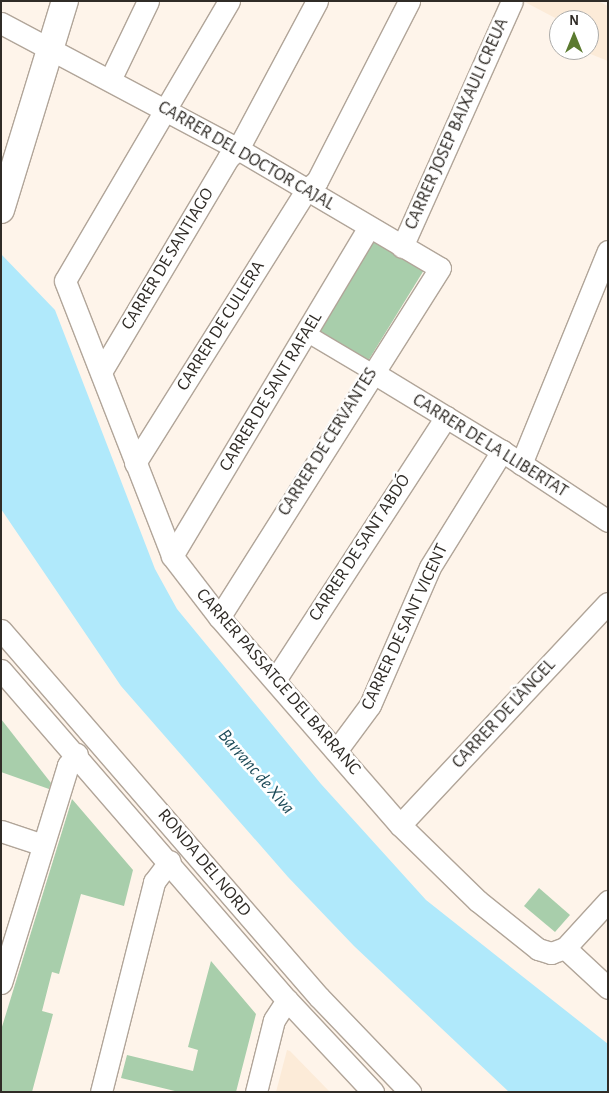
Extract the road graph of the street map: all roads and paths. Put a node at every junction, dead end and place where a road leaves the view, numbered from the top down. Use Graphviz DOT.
graph roads {
  1 [pos="65,1"];
  2 [pos="148,1"];
  3 [pos="229,1"];
  4 [pos="317,1"];
  5 [pos="410,1"];
  6 [pos="512,1"];
  7 [pos="1,23"];
  8 [pos="51,46"];
  9 [pos="111,78"];
  10 [pos="165,110"];
  11 [pos="238,149"];
  12 [pos="306,190"];
  13 [pos="1,210"];
  14 [pos="369,227"];
  15 [pos="402,247"];
  16 [pos="608,251"];
  17 [pos="440,268"];
  18 [pos="306,333"];
  19 [pos="101,372"];
  20 [pos="372,372"];
  21 [pos="446,417"];
  22 [pos="502,451"];
  23 [pos="135,462"];
  24 [pos="521,464"];
  25 [pos="608,521"];
  26 [pos="172,556"];
  27 [pos="608,603"];
  28 [pos="219,617"];
  29 [pos="1,630"];
  30 [pos="1,670"];
  31 [pos="274,680"];
  32 [pos="336,751"];
  33 [pos="78,754"];
  34 [pos="400,825"];
  35 [pos="1,831"];
  36 [pos="42,846"];
  37 [pos="170,862"];
  38 [pos="608,901"];
  39 [pos="565,948"];
  40 [pos="1,982"];
  41 [pos="608,988"];
  42 [pos="287,1000"];
  43 [pos="101,1092"];
  44 [pos="256,1092"];
  45 [pos="373,1092"];
  46 [pos="410,1092"];
  1 -- 8 [label="street"];
  2 -- 9 [label="street"];
  3 -- 10 [label="street"];
  4 -- 11 [label="street, CARRER DE SANTIAGO"];
  5 -- 12 [label="street, CARRER DE CULLERA"];
  6 -- 15 [label="street, CARRER JOSEP BAIXAULI CREUA"];
  7 -- 8 [label="street, CARRER DEL DOCTOR CAJAL"];
  8 -- 9 [label="street, CARRER DEL DOCTOR CAJAL"];
  8 -- 13 [label="street"];
  9 -- 10 [label="street, CARRER DEL DOCTOR CAJAL"];
  10 -- 11 [label="street, CARRER DEL DOCTOR CAJAL"];
  10 -- 19 [label="street, CARRER PASSATGE DEL BARRANC"];
  11 -- 12 [label="street, CARRER DEL DOCTOR CAJAL"];
  11 -- 19 [label="street, CARRER DE SANTIAGO"];
  12 -- 14 [label="street, CARRER DEL DOCTOR CAJAL"];
  12 -- 23 [label="street, CARRER DE CULLERA"];
  14 -- 15 [label="street, CARRER DEL DOCTOR CAJAL"];
  14 -- 18 [label="street, CARRER DE SANT RAFAEL"];
  15 -- 17 [label="street, CARRER DEL DOCTOR CAJAL"];
  16 -- 24 [label="street"];
  17 -- 20 [label="street, CARRER DE CERVANTES"];
  18 -- 20 [label="street"];
  18 -- 26 [label="street, CARRER DE SANT RAFAEL"];
  19 -- 23 [label="street, CARRER PASSATGE DEL BARRANC"];
  20 -- 21 [label="street, CARRER DE LA LLIBERTAT"];
  20 -- 28 [label="street, CARRER DE CERVANTES"];
  21 -- 22 [label="street, CARRER DE LA LLIBERTAT"];
  21 -- 31 [label="street, CARRER DE SANT ABDÓ"];
  22 -- 24 [label="street, CARRER DE LA LLIBERTAT"];
  22 -- 32 [label="street, CARRER DE SANT VICENT"];
  23 -- 26 [label="street, CARRER PASSATGE DEL BARRANC"];
  24 -- 25 [label="street, CARRER DE LA LLIBERTAT"];
  26 -- 28 [label="street, CARRER PASSATGE DEL BARRANC"];
  27 -- 34 [label="street, CARRER DE L'ÀNGEL"];
  28 -- 31 [label="street, CARRER PASSATGE DEL BARRANC"];
  29 -- 46 [label="street, RONDA DEL NORD"];
  30 -- 33 [label="street, RONDA DEL NORD"];
  31 -- 32 [label="street, CARRER PASSATGE DEL BARRANC"];
  32 -- 34 [label="street, CARRER PASSATGE DEL BARRANC"];
  33 -- 36 [label="street"];
  33 -- 37 [label="street, RONDA DEL NORD"];
  34 -- 39 [label="street, CARRER PASSATGE DEL BARRANC"];
  35 -- 36 [label="street"];
  36 -- 40 [label="street"];
  37 -- 42 [label="street, RONDA DEL NORD"];
  37 -- 43 [label="street"];
  38 -- 39 [label="street"];
  39 -- 41 [label="street"];
  42 -- 44 [label="street"];
  42 -- 45 [label="street, RONDA DEL NORD"];
}
